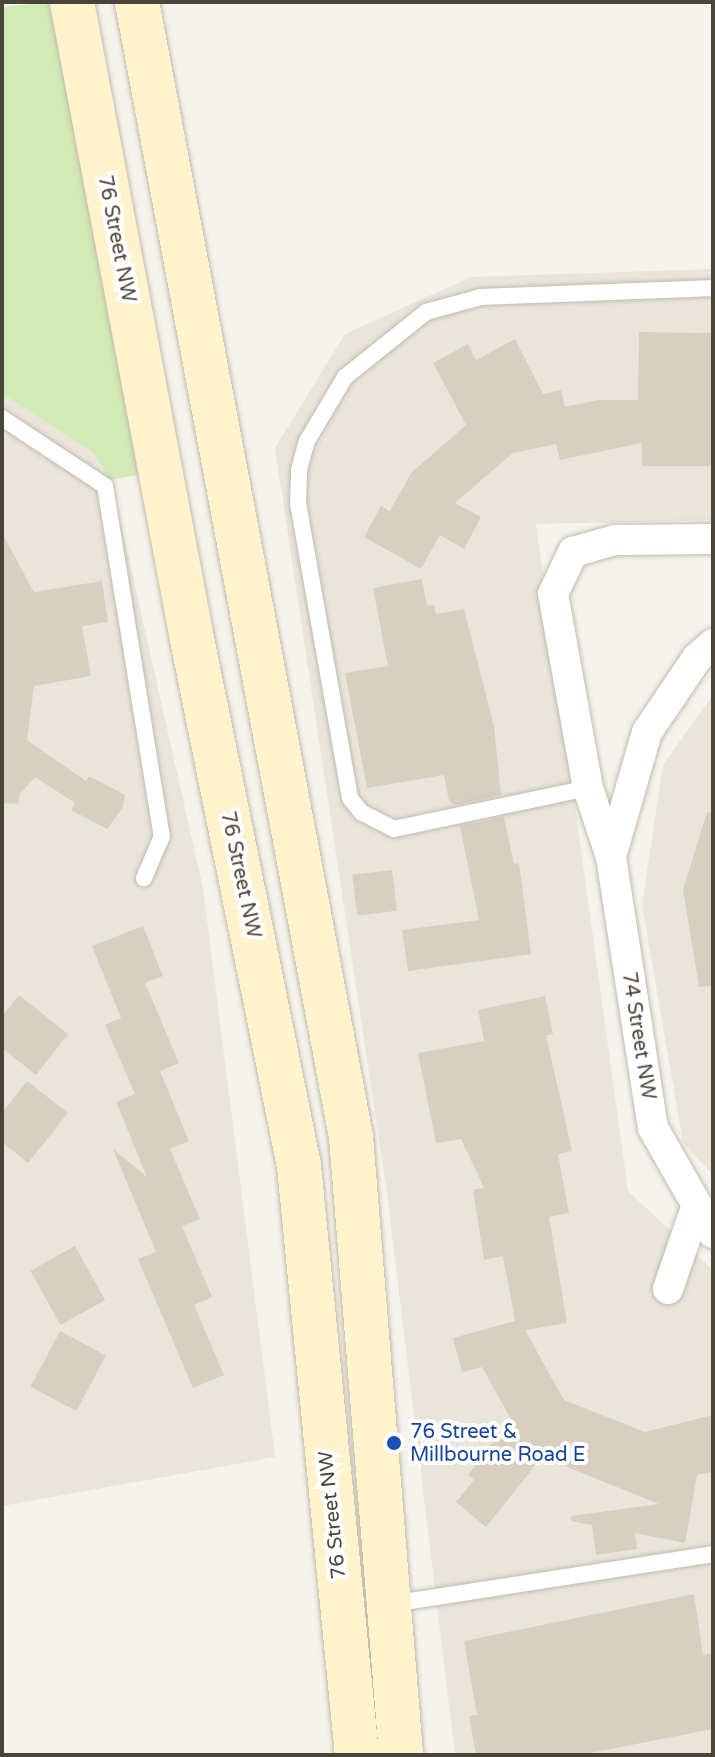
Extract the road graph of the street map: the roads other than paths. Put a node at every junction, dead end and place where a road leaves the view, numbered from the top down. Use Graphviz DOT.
graph roads {
  1 [pos="72,2"];
  2 [pos="137,2"];
  3 [pos="713,288"];
  4 [pos="2,418"];
  5 [pos="713,539"];
  6 [pos="705,651"];
  7 [pos="588,788"];
  8 [pos="611,857"];
  9 [pos="144,878"];
  10 [pos="697,1205"];
  11 [pos="713,1233"];
  12 [pos="668,1289"];
  13 [pos="713,1554"];
  14 [pos="391,1604"];
  15 [pos="357,1755"];
  16 [pos="401,1755"];
  1 -- 15 [label="street, 76 Street NW"];
  2 -- 14 [label="street"];
  3 -- 7 [label="lane"];
  4 -- 9 [label="lane"];
  5 -- 7 [label="street, 74 Street NW"];
  6 -- 8 [label="street, 74 Street NW"];
  7 -- 8 [label="street, 74 Street NW"];
  8 -- 10 [label="street, 74 Street NW"];
  10 -- 11 [label="street, 74 Street NW"];
  10 -- 12 [label="street"];
  13 -- 14 [label="lane"];
  14 -- 16 [label="street"];
}
